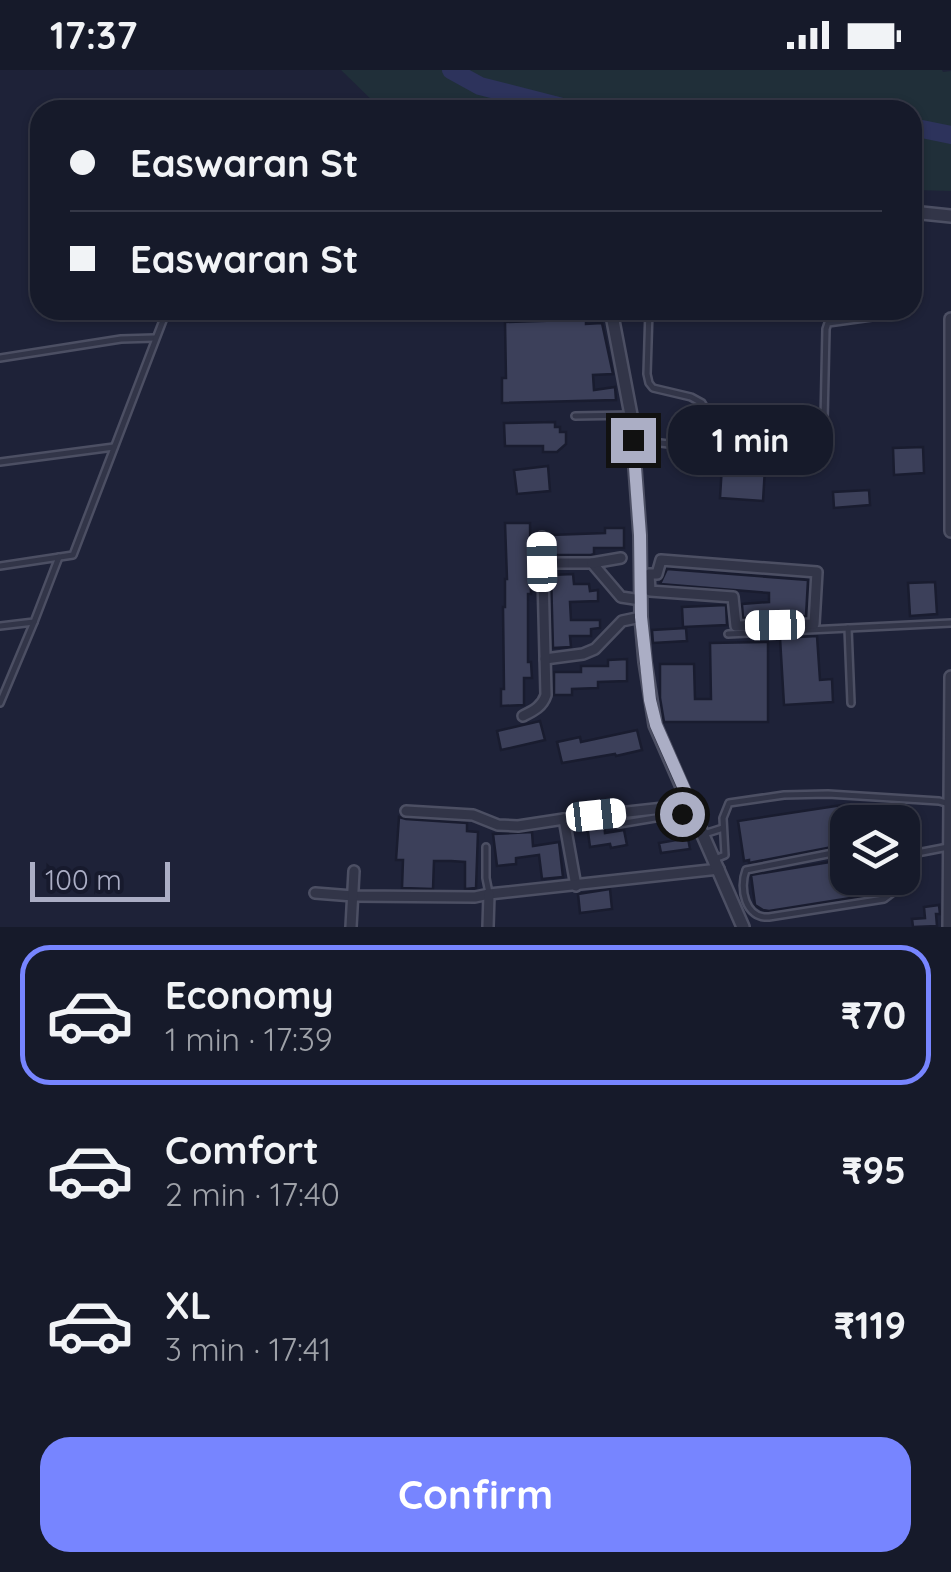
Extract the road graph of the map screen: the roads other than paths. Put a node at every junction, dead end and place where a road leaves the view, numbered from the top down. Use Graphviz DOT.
graph roads {
  1 [pos="922,213"];
  2 [pos="951,216"];
  3 [pos="951,319"];
  4 [pos="163,320"];
  5 [pos="614,320"];
  6 [pos="649,320"];
  7 [pos="850,320"];
  8 [pos="156,338"];
  9 [pos="0,358"];
  10 [pos="631,415"];
  11 [pos="574,416"];
  12 [pos="633,440"];
  13 [pos="114,447"];
  14 [pos="758,454"];
  15 [pos="0,462"];
  16 [pos="951,531"];
  17 [pos="542,537"];
  18 [pos="60,557"];
  19 [pos="621,558"];
  20 [pos="542,562"];
  21 [pos="592,563"];
  22 [pos="0,566"];
  23 [pos="644,591"];
  24 [pos="641,617"];
  25 [pos="34,622"];
  26 [pos="951,623"];
  27 [pos="0,626"];
  28 [pos="848,628"];
  29 [pos="728,634"];
  30 [pos="545,659"];
  31 [pos="951,677"];
  32 [pos="0,703"];
  33 [pos="851,703"];
  34 [pos="523,716"];
  35 [pos="949,804"];
  36 [pos="692,808"];
  37 [pos="406,811"];
  38 [pos="564,818"];
  39 [pos="618,824"];
  40 [pos="722,828"];
  41 [pos="704,834"];
  42 [pos="486,847"];
  43 [pos="948,847"];
  44 [pos="920,852"];
  45 [pos="830,854"];
  46 [pos="717,864"];
  47 [pos="354,871"];
  48 [pos="949,881"];
  49 [pos="576,886"];
  50 [pos="315,893"];
  51 [pos="489,894"];
  52 [pos="890,895"];
  53 [pos="353,896"];
  54 [pos="351,927"];
  55 [pos="488,927"];
  56 [pos="742,927"];
  57 [pos="949,927"];
  1 -- 2 [label="street"];
  3 -- 16 [label="street"];
  4 -- 8 [label="lane"];
  5 -- 10 [label="street"];
  6 -- 7 [label="lane"];
  8 -- 9 [label="lane"];
  8 -- 13 [label="lane"];
  10 -- 11 [label="lane"];
  10 -- 12 [label="street"];
  12 -- 14 [label="lane"];
  12 -- 23 [label="street"];
  13 -- 15 [label="lane"];
  13 -- 18 [label="lane"];
  17 -- 20 [label="street"];
  18 -- 22 [label="lane"];
  18 -- 25 [label="lane"];
  19 -- 21 [label="street"];
  20 -- 21 [label="street"];
  20 -- 30 [label="street"];
  21 -- 23 [label="street"];
  23 -- 23 [label="street"];
  23 -- 24 [label="street"];
  24 -- 30 [label="street"];
  24 -- 36 [label="street"];
  25 -- 27 [label="lane"];
  25 -- 32 [label="lane"];
  26 -- 28 [label="lane"];
  28 -- 29 [label="lane"];
  28 -- 33 [label="lane"];
  30 -- 34 [label="street"];
  31 -- 35 [label="street"];
  35 -- 40 [label="lane"];
  35 -- 43 [label="street"];
  36 -- 38 [label="street"];
  36 -- 39 [label="lane"];
  36 -- 41 [label="street"];
  37 -- 38 [label="street"];
  38 -- 49 [label="street"];
  40 -- 41 [label="lane"];
  40 -- 46 [label="lane"];
  41 -- 46 [label="street"];
  42 -- 51 [label="lane"];
  43 -- 44 [label="lane"];
  43 -- 48 [label="street"];
  45 -- 52 [label="lane"];
  46 -- 49 [label="street"];
  46 -- 56 [label="street"];
  47 -- 53 [label="street"];
  48 -- 57 [label="street"];
  49 -- 51 [label="street"];
  50 -- 53 [label="street"];
  51 -- 53 [label="street"];
  51 -- 55 [label="street"];
  53 -- 54 [label="street"];
}
